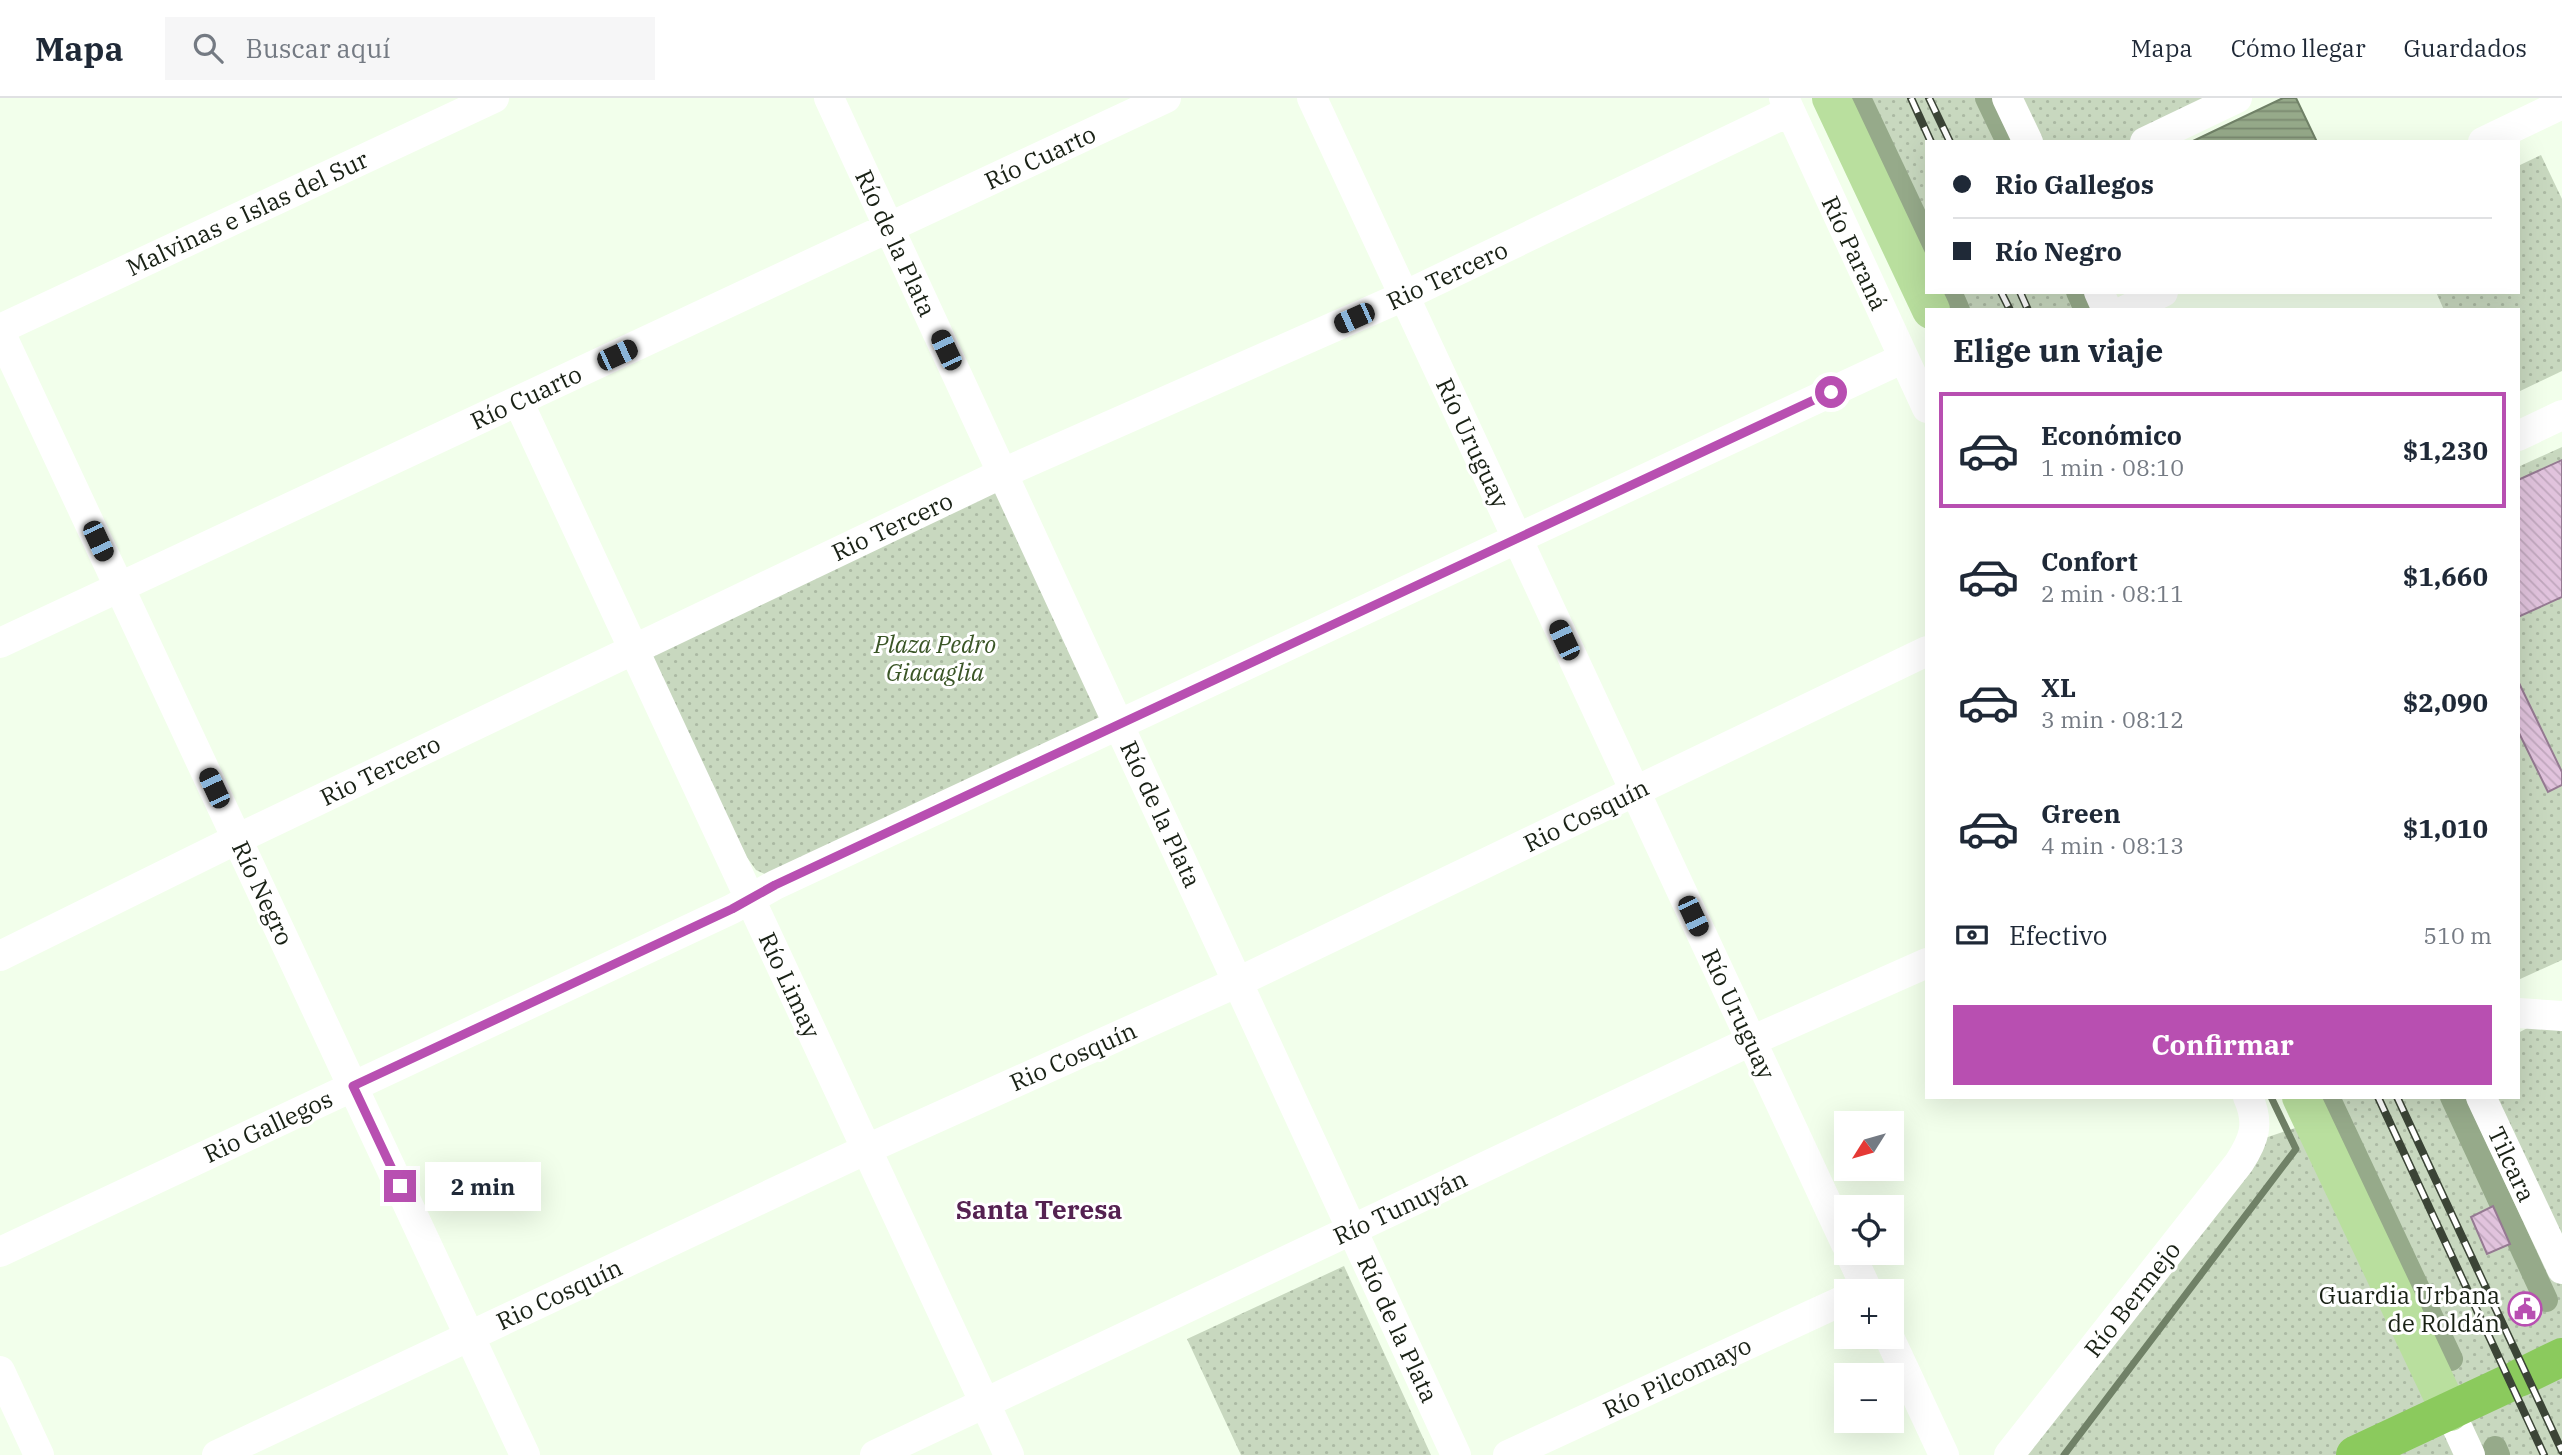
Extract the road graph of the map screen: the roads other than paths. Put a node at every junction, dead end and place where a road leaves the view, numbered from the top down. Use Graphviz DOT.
graph roads {
  1 [pos="494,98"];
  2 [pos="829,98"];
  3 [pos="1167,98"];
  4 [pos="1312,98"];
  5 [pos="1831,98"];
  6 [pos="2007,98"];
  7 [pos="2237,98"];
  8 [pos="1787,104"];
  9 [pos="2562,104"];
  10 [pos="2027,140"];
  11 [pos="2149,140"];
  12 [pos="2487,140"];
  13 [pos="889,228"];
  14 [pos="2158,294"];
  15 [pos="1405,296"];
  16 [pos="1930,308"];
  17 [pos="2130,308"];
  18 [pos="0,330"];
  19 [pos="1904,358"];
  20 [pos="518,401"];
  21 [pos="1925,404"];
  22 [pos="2562,415"];
  23 [pos="2520,435"];
  24 [pos="1003,473"];
  25 [pos="1517,538"];
  26 [pos="120,587"];
  27 [pos="0,643"];
  28 [pos="634,649"];
  29 [pos="1925,652"];
  30 [pos="1119,725"];
  31 [pos="1635,792"];
  32 [pos="237,839"];
  33 [pos="750,899"];
  34 [pos="0,956"];
  35 [pos="1925,964"];
  36 [pos="1238,982"];
  37 [pos="2520,1013"];
  38 [pos="2559,1014"];
  39 [pos="1751,1041"];
  40 [pos="353,1086"];
  41 [pos="2249,1099"];
  42 [pos="2302,1099"];
  43 [pos="2481,1099"];
  44 [pos="867,1149"];
  45 [pos="1834,1218"];
  46 [pos="1352,1229"];
  47 [pos="0,1252"];
  48 [pos="2562,1269"];
  49 [pos="1834,1305"];
  50 [pos="470,1336"];
  51 [pos="1895,1349"];
  52 [pos="2562,1357"];
  53 [pos="0,1371"];
  54 [pos="985,1403"];
  55 [pos="2450,1412"];
  56 [pos="39,1455"];
  57 [pos="217,1455"];
  58 [pos="525,1455"];
  59 [pos="875,1455"];
  60 [pos="1009,1455"];
  61 [pos="1456,1455"];
  62 [pos="1508,1455"];
  63 [pos="1944,1455"];
  64 [pos="2009,1455"];
  65 [pos="2355,1455"];
  66 [pos="2470,1455"];
  1 -- 18 [label="street, Malvinas e Islas del Sur"];
  2 -- 13 [label="street, Río de la Plata"];
  3 -- 13 [label="street, Río Cuarto"];
  4 -- 15 [label="street, Río Uruguay"];
  5 -- 16 [label="main road"];
  6 -- 10 [label="street"];
  7 -- 11 [label="street"];
  8 -- 15 [label="street, Rio Tercero"];
  8 -- 19 [label="street, Río Paraná"];
  9 -- 12 [label="street"];
  13 -- 20 [label="street, Río Cuarto"];
  13 -- 24 [label="street, Río de la Plata"];
  14 -- 17 [label="street"];
  15 -- 24 [label="street, Rio Tercero"];
  15 -- 25 [label="street, Río Uruguay"];
  18 -- 26 [label="street, Río Negro"];
  19 -- 21 [label="street, Río Paraná"];
  19 -- 25 [label="street, Rio Gallegos"];
  20 -- 26 [label="street, Río Cuarto"];
  20 -- 28 [label="street, Río Limay"];
  22 -- 23 [label="street"];
  24 -- 28 [label="street, Rio Tercero"];
  24 -- 30 [label="street, Río de la Plata"];
  25 -- 30 [label="street, Rio Gallegos"];
  25 -- 31 [label="street, Río Uruguay"];
  26 -- 27 [label="street, Río Cuarto"];
  26 -- 32 [label="street, Río Negro"];
  28 -- 32 [label="street, Rio Tercero"];
  28 -- 33 [label="street, Río Limay"];
  29 -- 31 [label="street, Rio Cosquín"];
  30 -- 33 [label="street, Rio Gallegos"];
  30 -- 36 [label="street, Río de la Plata"];
  31 -- 36 [label="street, Rio Cosquín"];
  31 -- 39 [label="street, Río Uruguay"];
  32 -- 34 [label="street, Rio Tercero"];
  32 -- 40 [label="street, Río Negro"];
  33 -- 40 [label="street, Rio Gallegos"];
  33 -- 44 [label="street, Río Limay"];
  35 -- 39 [label="street, Río Tunuyán"];
  36 -- 44 [label="street, Rio Cosquín"];
  36 -- 46 [label="street, Río de la Plata"];
  37 -- 38 [label="street"];
  39 -- 45 [label="street, Río Uruguay"];
  39 -- 46 [label="street, Río Tunuyán"];
  40 -- 47 [label="street, Rio Gallegos"];
  40 -- 50 [label="street, Río Negro"];
  41 -- 64 [label="street, Río Bermejo"];
  42 -- 55 [label="main road"];
  43 -- 48 [label="street, Tilcara"];
  44 -- 50 [label="street, Rio Cosquín"];
  44 -- 54 [label="street, Río Limay"];
  46 -- 54 [label="street, Río Tunuyán"];
  46 -- 61 [label="street, Río de la Plata"];
  49 -- 62 [label="street, Río Pilcomayo"];
  50 -- 57 [label="street, Rio Cosquín"];
  50 -- 58 [label="street, Río Negro"];
  51 -- 63 [label="street"];
  52 -- 55 [label="highway"];
  53 -- 56 [label="street"];
  54 -- 59 [label="street, Río Tunuyán"];
  54 -- 60 [label="street, Río Limay"];
  55 -- 65 [label="highway"];
  55 -- 66 [label="street"];
}
